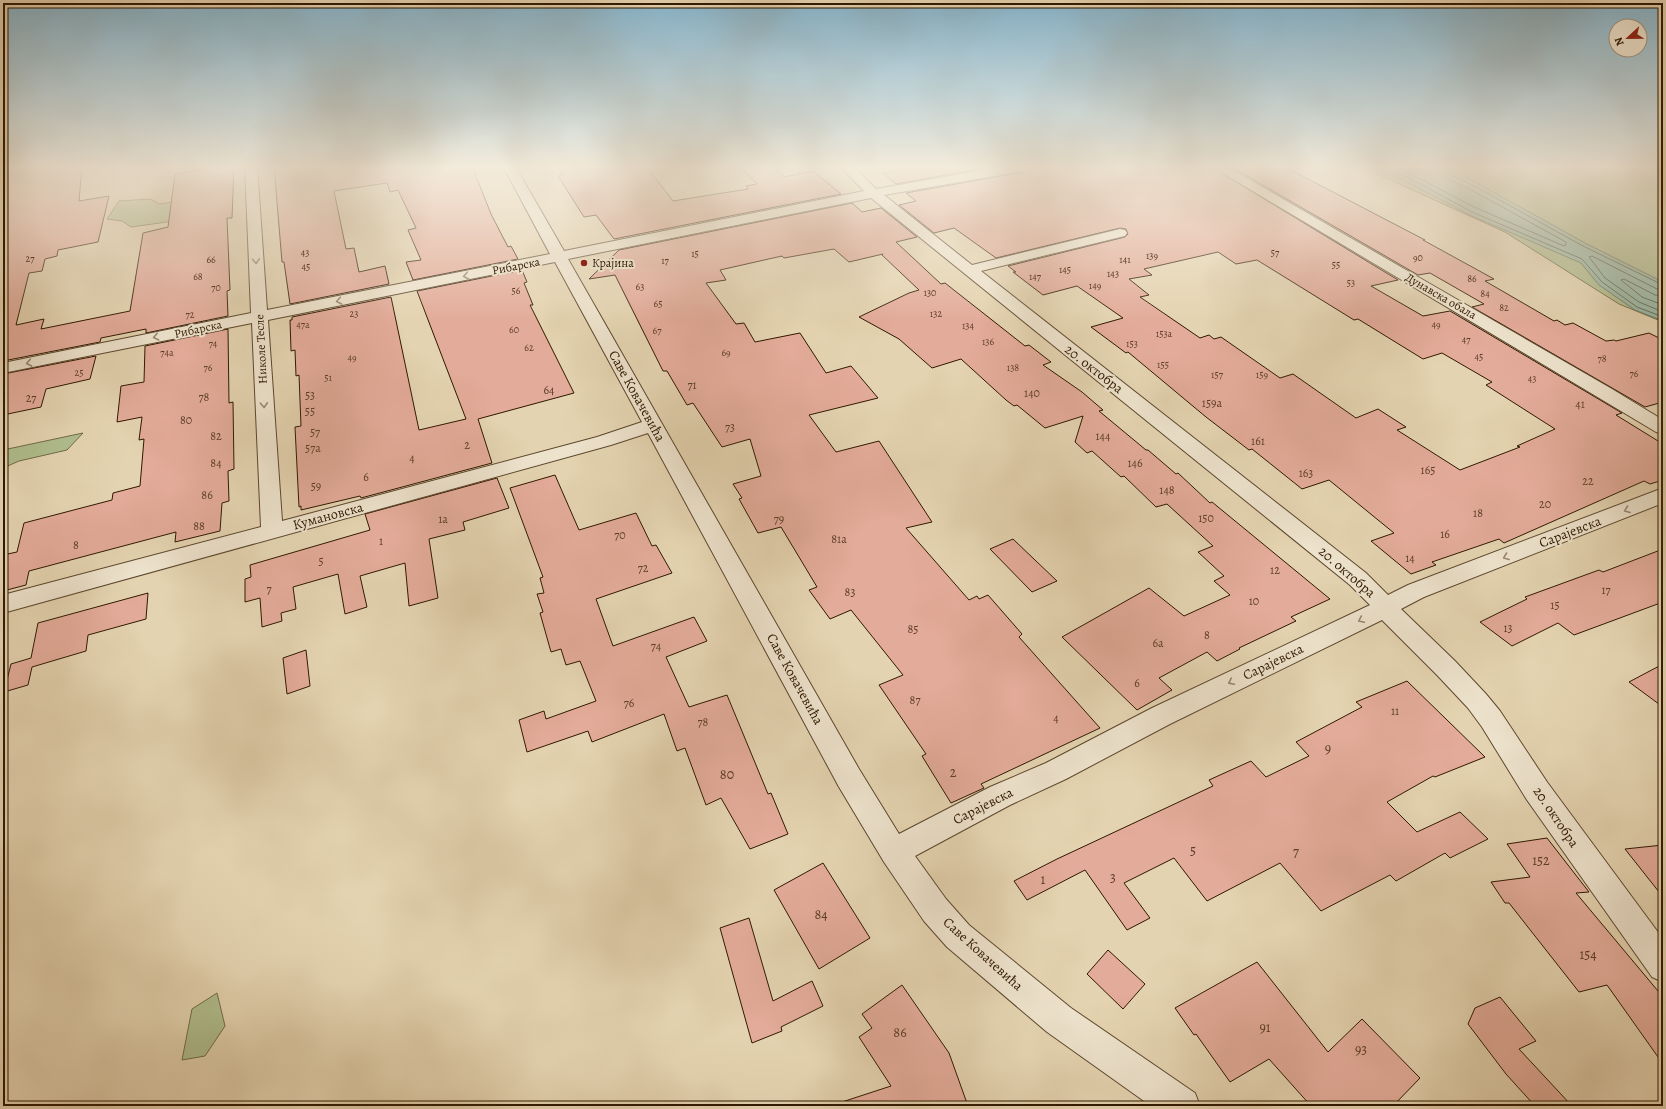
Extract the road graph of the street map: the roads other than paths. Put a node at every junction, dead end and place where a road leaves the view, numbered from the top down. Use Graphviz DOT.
graph roads {
  1 [pos="254,218"];
  2 [pos="538,218"];
  3 [pos="753,218"];
  4 [pos="903,218"];
  5 [pos="1306,218"];
  6 [pos="1120,233"];
  7 [pos="559,256"];
  8 [pos="968,270"];
  9 [pos="259,316"];
  10 [pos="3,368"];
  11 [pos="653,425"];
  12 [pos="1663,428"];
  13 [pos="1663,495"];
  14 [pos="272,532"];
  15 [pos="3,604"];
  16 [pos="1385,608"];
  17 [pos="894,852"];
  18 [pos="1663,966"];
  19 [pos="1182,1106"];
  1 -- 9 [label="street, Николе Тесле, one-way"];
  2 -- 7 [label="street, Саве Ковачевића"];
  3 -- 7 [label="street, Рибарска"];
  4 -- 8 [label="street, 20. октобра"];
  5 -- 12 [label="street, Дунавска обала"];
  6 -- 8 [label="street"];
  7 -- 9 [label="street, Рибарска, one-way"];
  7 -- 11 [label="street, Саве Ковачевића"];
  8 -- 16 [label="street, 20. октобра"];
  9 -- 10 [label="street, Рибарска, one-way"];
  9 -- 14 [label="street, Николе Тесле, one-way"];
  11 -- 14 [label="street, Кумановска"];
  11 -- 17 [label="street, Саве Ковачевића"];
  13 -- 16 [label="street, Сарајевска, one-way"];
  14 -- 15 [label="street, Кумановска"];
  16 -- 17 [label="street, Сарајевска, one-way"];
  16 -- 18 [label="street, 20. октобра"];
  17 -- 19 [label="street, Саве Ковачевића"];
}
